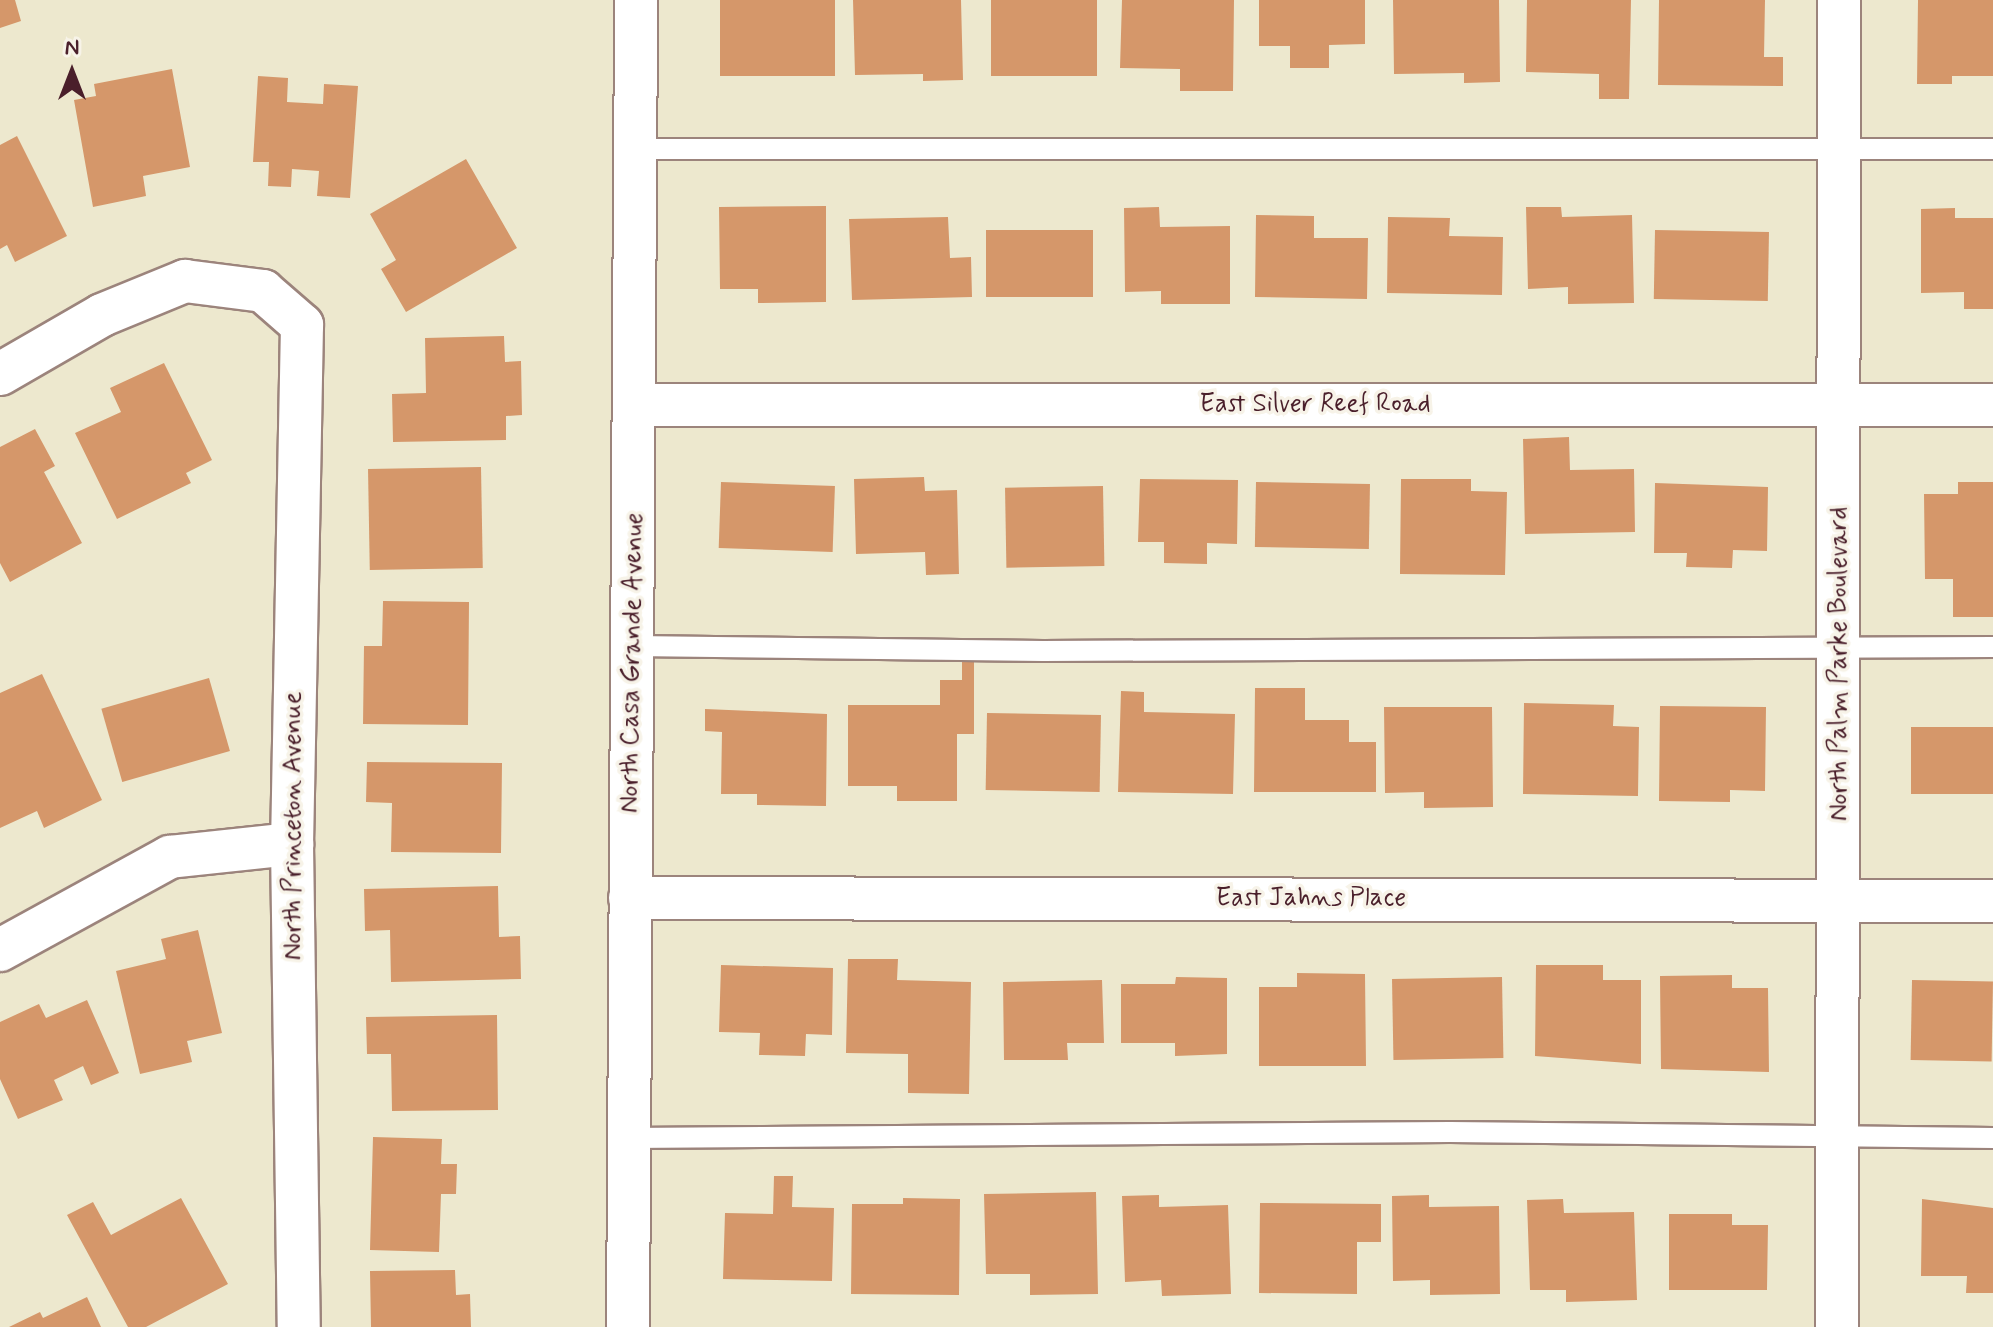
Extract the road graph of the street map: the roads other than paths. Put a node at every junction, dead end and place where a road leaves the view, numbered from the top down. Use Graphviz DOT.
graph roads {
  1 [pos="636,0"];
  2 [pos="1839,0"];
  3 [pos="1840,148"];
  4 [pos="636,149"];
  5 [pos="1993,149"];
  6 [pos="0,374"];
  7 [pos="636,405"];
  8 [pos="1840,405"];
  9 [pos="1993,405"];
  10 [pos="1840,645"];
  11 [pos="633,646"];
  12 [pos="1993,647"];
  13 [pos="292,844"];
  14 [pos="630,898"];
  15 [pos="1840,900"];
  16 [pos="1993,901"];
  17 [pos="0,950"];
  18 [pos="1838,1135"];
  19 [pos="629,1138"];
  20 [pos="1993,1138"];
  21 [pos="299,1327"];
  22 [pos="628,1327"];
  23 [pos="1837,1327"];
  1 -- 4 [label="street, North Casa Grande Avenue"];
  2 -- 3 [label="street, North Palm Parke Boulevard"];
  3 -- 4 [label="lane"];
  3 -- 5 [label="lane"];
  3 -- 8 [label="street, North Palm Parke Boulevard"];
  4 -- 7 [label="street, North Casa Grande Avenue"];
  6 -- 13 [label="street, North Princeton Avenue"];
  7 -- 8 [label="street, East Silver Reef Road"];
  7 -- 11 [label="street, North Casa Grande Avenue"];
  8 -- 9 [label="street, East Silver Reef Road"];
  8 -- 10 [label="street, North Palm Parke Boulevard"];
  10 -- 11 [label="lane"];
  10 -- 12 [label="lane"];
  10 -- 15 [label="street, North Palm Parke Boulevard"];
  11 -- 14 [label="street, North Casa Grande Avenue"];
  13 -- 17 [label="street"];
  13 -- 21 [label="street, North Princeton Avenue"];
  14 -- 15 [label="street, East Jahns Place"];
  14 -- 19 [label="street, North Casa Grande Avenue"];
  15 -- 16 [label="street, East Jahns Place"];
  15 -- 18 [label="street, North Palm Parke Boulevard"];
  18 -- 19 [label="lane"];
  18 -- 20 [label="lane"];
  18 -- 23 [label="street, North Palm Parke Boulevard"];
  19 -- 22 [label="street, North Casa Grande Avenue"];
}
